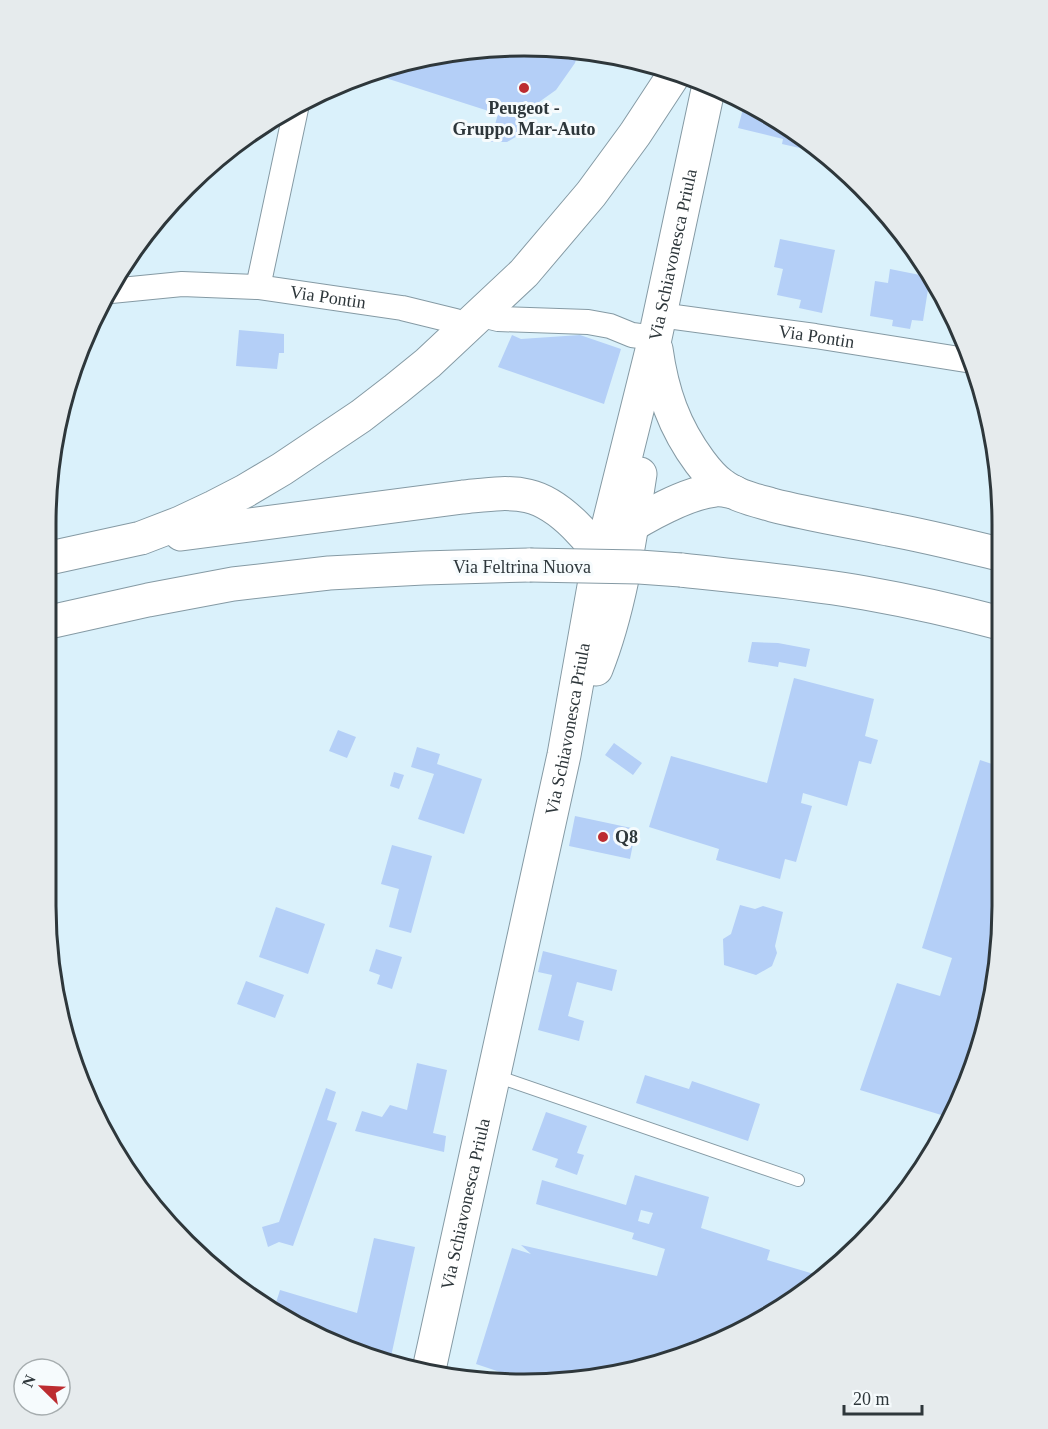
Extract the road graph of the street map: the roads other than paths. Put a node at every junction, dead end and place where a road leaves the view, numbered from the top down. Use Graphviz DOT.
graph roads {
  1 [pos="671,79"];
  2 [pos="707,93"];
  3 [pos="295,116"];
  4 [pos="258,287"];
  5 [pos="118,290"];
  6 [pos="474,319"];
  7 [pos="657,327"];
  8 [pos="963,360"];
  9 [pos="734,492"];
  10 [pos="632,526"];
  11 [pos="141,538"];
  12 [pos="992,552"];
  13 [pos="56,557"];
  14 [pos="600,558"];
  15 [pos="56,621"];
  16 [pos="992,621"];
  17 [pos="568,743"];
  18 [pos="493,1075"];
  19 [pos="798,1180"];
  20 [pos="430,1363"];
  1 -- 6 [label="main road"];
  2 -- 7 [label="main road, Via Schiavonesca Priula"];
  3 -- 4 [label="street"];
  4 -- 5 [label="street, Via Pontin"];
  4 -- 6 [label="street, Via Pontin"];
  6 -- 7 [label="street, Via Pontin"];
  6 -- 11 [label="main road"];
  7 -- 8 [label="street, Via Pontin"];
  7 -- 9 [label="main road"];
  7 -- 10 [label="main road"];
  7 -- 14 [label="main road, Via Schiavonesca Priula"];
  9 -- 10 [label="main road"];
  9 -- 12 [label="main road"];
  10 -- 14 [label="main road"];
  10 -- 17 [label="main road"];
  11 -- 13 [label="main road"];
  11 -- 14 [label="main road"];
  14 -- 17 [label="main road"];
  15 -- 16 [label="main road, Via Feltrina Nuova, bridge"];
  17 -- 18 [label="main road, Via Schiavonesca Priula"];
  18 -- 19 [label="lane"];
  18 -- 20 [label="main road, Via Schiavonesca Priula"];
}
